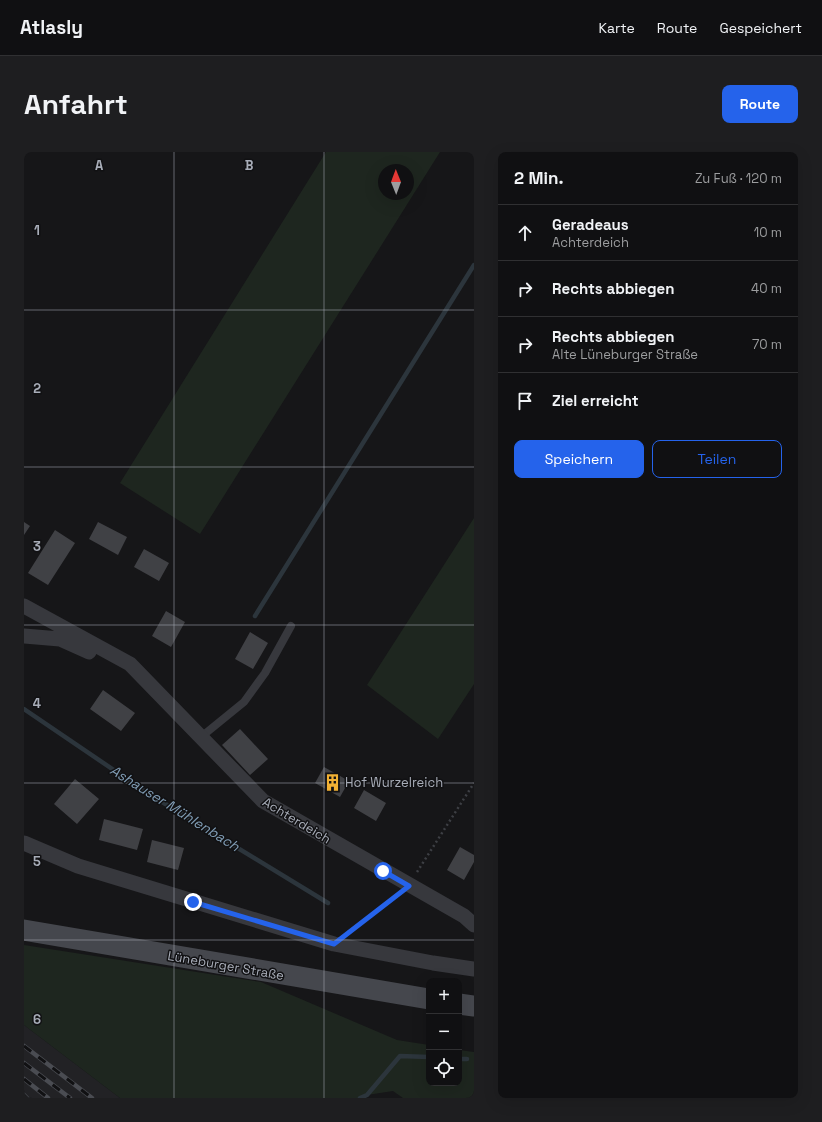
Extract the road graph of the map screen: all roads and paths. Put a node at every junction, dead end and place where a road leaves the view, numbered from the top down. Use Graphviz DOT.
graph roads {
  1 [pos="24,606"];
  2 [pos="291,626"];
  3 [pos="24,636"];
  4 [pos="130,664"];
  5 [pos="201,737"];
  6 [pos="474,783"];
  7 [pos="24,843"];
  8 [pos="409,886"];
  9 [pos="474,925"];
  10 [pos="24,930"];
  11 [pos="334,944"];
  12 [pos="474,969"];
  13 [pos="426,998"];
  14 [pos="462,1004"];
  15 [pos="474,1006"];
  1 -- 4 [label="street, Achterdeich"];
  2 -- 5 [label="lane"];
  3 -- 4 [label="street"];
  4 -- 5 [label="street, Achterdeich"];
  5 -- 8 [label="street, Achterdeich"];
  6 -- 8 [label="path"];
  7 -- 11 [label="street"];
  8 -- 9 [label="street, Achterdeich"];
  8 -- 11 [label="path"];
  10 -- 13 [label="main road, Lüneburger Straße"];
  11 -- 12 [label="street"];
  14 -- 15 [label="main road"];
}
